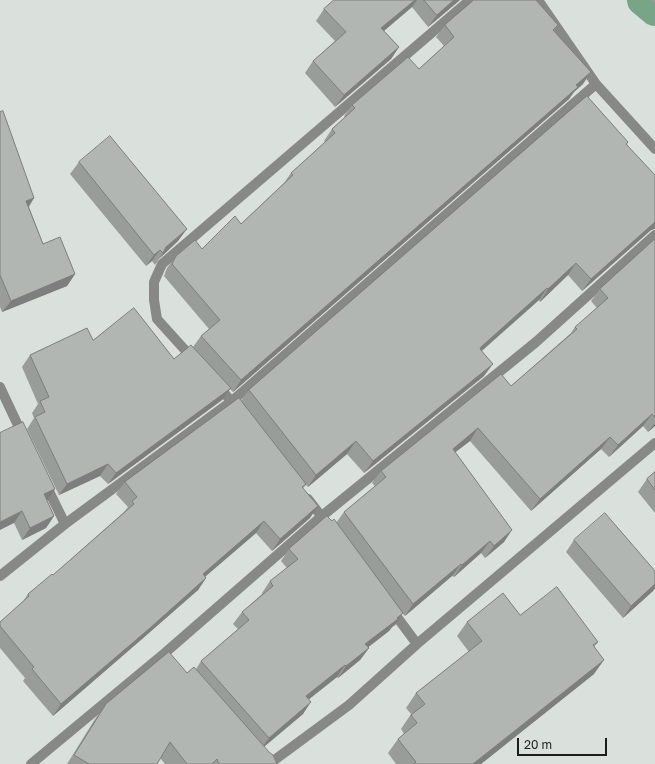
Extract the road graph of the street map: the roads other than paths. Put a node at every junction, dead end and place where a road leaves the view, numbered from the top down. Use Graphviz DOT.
graph roads {
  1 [pos="470,0"];
  2 [pos="538,0"];
  3 [pos="596,84"];
  4 [pos="655,149"];
  5 [pos="655,235"];
  6 [pos="200,366"];
  7 [pos="210,377"];
  8 [pos="0,387"];
  9 [pos="232,401"];
  10 [pos="246,419"];
  11 [pos="655,443"];
  12 [pos="27,445"];
  13 [pos="41,474"];
  14 [pos="303,492"];
  15 [pos="322,516"];
  16 [pos="65,524"];
  17 [pos="336,535"];
  18 [pos="0,576"];
  19 [pos="383,599"];
  20 [pos="417,644"];
  21 [pos="31,764"];
  22 [pos="269,764"];
  1 -- 6 [label="street"];
  2 -- 3 [label="street"];
  3 -- 4 [label="street"];
  3 -- 9 [label="street"];
  5 -- 15 [label="street"];
  7 -- 9 [label="street"];
  8 -- 12 [label="street"];
  9 -- 10 [label="street"];
  9 -- 16 [label="street"];
  11 -- 20 [label="street"];
  13 -- 16 [label="street"];
  14 -- 15 [label="street"];
  15 -- 17 [label="street"];
  15 -- 21 [label="street"];
  16 -- 18 [label="street"];
  19 -- 20 [label="street"];
  20 -- 22 [label="street"];
}
